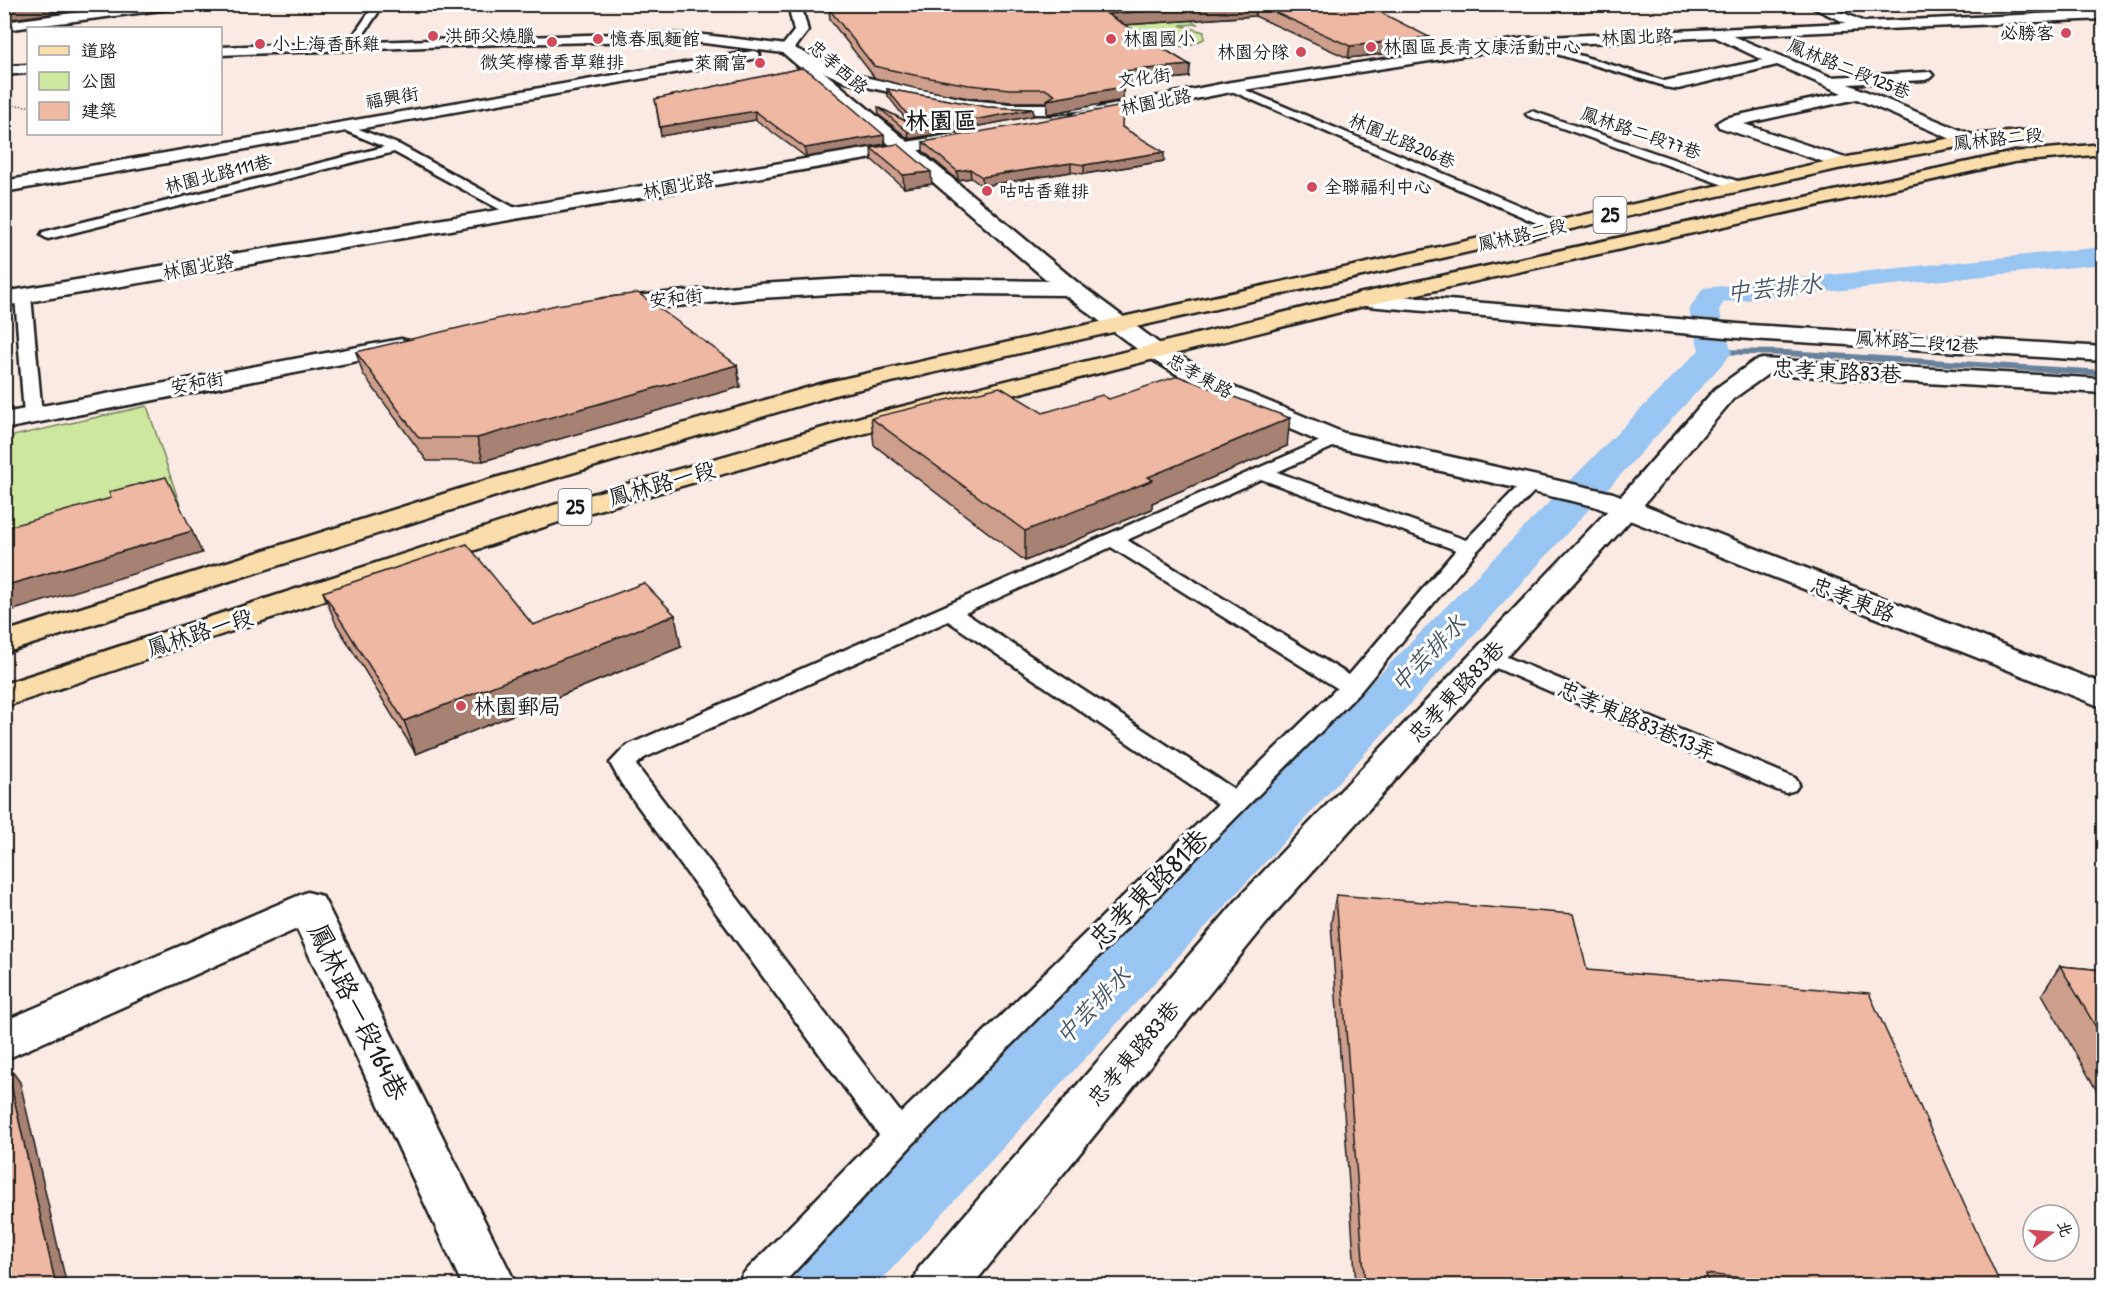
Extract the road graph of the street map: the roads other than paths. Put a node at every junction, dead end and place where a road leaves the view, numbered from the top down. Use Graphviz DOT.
graph roads {
  1 [pos="177,4"];
  2 [pos="380,4"];
  3 [pos="794,4"];
  4 [pos="1811,4"];
  5 [pos="1989,8"];
  6 [pos="2103,15"];
  7 [pos="2023,19"];
  8 [pos="4,26"];
  9 [pos="1871,27"];
  10 [pos="1715,34"];
  11 [pos="1434,41"];
  12 [pos="1526,42"];
  13 [pos="351,46"];
  14 [pos="787,49"];
  15 [pos="222,51"];
  16 [pos="1455,51"];
  17 [pos="1776,61"];
  18 [pos="27,69"];
  19 [pos="4,71"];
  20 [pos="1925,75"];
  21 [pos="1827,81"];
  22 [pos="1669,84"];
  23 [pos="1231,87"];
  24 [pos="1859,94"];
  25 [pos="1532,114"];
  26 [pos="1043,123"];
  27 [pos="343,126"];
  28 [pos="984,134"];
  29 [pos="2048,134"];
  30 [pos="1969,140"];
  31 [pos="396,148"];
  32 [pos="902,148"];
  33 [pos="2103,149"];
  34 [pos="1842,163"];
  35 [pos="1738,186"];
  36 [pos="4,187"];
  37 [pos="517,213"];
  38 [pos="1558,227"];
  39 [pos="48,235"];
  40 [pos="1070,288"];
  41 [pos="14,298"];
  42 [pos="1363,300"];
  43 [pos="583,309"];
  44 [pos="1120,324"];
  45 [pos="424,342"];
  46 [pos="1156,352"];
  47 [pos="2103,354"];
  48 [pos="2103,386"];
  49 [pos="33,415"];
  50 [pos="4,421"];
  51 [pos="1336,439"];
  52 [pos="1261,473"];
  53 [pos="1545,485"];
  54 [pos="1614,504"];
  55 [pos="1112,539"];
  56 [pos="1469,548"];
  57 [pos="949,612"];
  58 [pos="4,643"];
  59 [pos="1488,656"];
  60 [pos="1352,687"];
  61 [pos="4,696"];
  62 [pos="2103,697"];
  63 [pos="1786,784"];
  64 [pos="1236,803"];
  65 [pos="4,1041"];
  66 [pos="899,1136"];
  67 [pos="491,1286"];
  68 [pos="756,1286"];
  69 [pos="939,1286"];
  1 -- 8 [label="street"];
  2 -- 13 [label="lane"];
  3 -- 14 [label="street, 忠孝西路"];
  4 -- 9 [label="street"];
  5 -- 7 [label="street"];
  6 -- 7 [label="street, 林園北路"];
  7 -- 9 [label="street, 林園北路"];
  9 -- 10 [label="street, 林園北路"];
  10 -- 12 [label="street, 林園北路"];
  10 -- 17 [label="street, 鳳林路二段125巷"];
  11 -- 16 [label="street"];
  12 -- 16 [label="street, 林園北路"];
  12 -- 22 [label="lane"];
  13 -- 14 [label="street, 文化街"];
  13 -- 15 [label="street, 文化街"];
  14 -- 23 [label="street, 文化街"];
  14 -- 27 [label="street, 福興街"];
  14 -- 32 [label="street, 忠孝西路"];
  16 -- 23 [label="street, 林園北路"];
  17 -- 21 [label="street, 鳳林路二段125巷"];
  17 -- 22 [label="street"];
  18 -- 19 [label="street"];
  20 -- 21 [label="street"];
  21 -- 24 [label="street, 鳳林路二段125巷"];
  23 -- 26 [label="street, 林園北路"];
  23 -- 38 [label="lane, 林園北路206巷"];
  24 -- 30 [label="street, 鳳林路二段125巷"];
  24 -- 34 [label="street"];
  25 -- 35 [label="lane, 鳳林路二段77巷"];
  27 -- 31 [label="lane"];
  27 -- 36 [label="street, 福興街"];
  28 -- 32 [label="street, 林園北路"];
  29 -- 30 [label="main road, 鳳林路二段 / 25"];
  30 -- 34 [label="main road, 鳳林路二段 / 25"];
  31 -- 37 [label="lane"];
  31 -- 39 [label="lane, 林園北路111巷"];
  32 -- 37 [label="street, 林園北路"];
  32 -- 40 [label="street, 忠孝東路"];
  33 -- 42 [label="main road, 鳳林路二段 / 25"];
  34 -- 35 [label="main road, 鳳林路二段 / 25"];
  35 -- 38 [label="main road, 鳳林路二段 / 25"];
  37 -- 41 [label="street, 林園北路"];
  38 -- 44 [label="main road, 鳳林路二段 / 25"];
  40 -- 43 [label="street, 安和街"];
  40 -- 44 [label="street, 忠孝東路"];
  41 -- 49 [label="lane"];
  42 -- 46 [label="main road, 鳳林路二段 / 25"];
  42 -- 47 [label="street, 鳳林路二段12巷"];
  44 -- 46 [label="street, 忠孝東路"];
  44 -- 58 [label="main road, 鳳林路一段 / 25"];
  45 -- 49 [label="street, 安和街"];
  46 -- 51 [label="street, 忠孝東路"];
  46 -- 61 [label="main road, 鳳林路一段 / 25"];
  48 -- 54 [label="street, 忠孝東路83巷"];
  49 -- 50 [label="street, 安和街"];
  51 -- 52 [label="lane"];
  51 -- 53 [label="street, 忠孝東路"];
  52 -- 55 [label="lane"];
  52 -- 56 [label="lane"];
  53 -- 54 [label="street, 忠孝東路"];
  53 -- 56 [label="lane, 忠孝東路81巷"];
  54 -- 59 [label="street, 忠孝東路83巷"];
  54 -- 62 [label="street, 忠孝東路"];
  55 -- 57 [label="lane"];
  55 -- 60 [label="lane"];
  56 -- 60 [label="lane, 忠孝東路81巷"];
  57 -- 64 [label="lane"];
  57 -- 66 [label="lane"];
  59 -- 63 [label="lane, 忠孝東路83巷13弄"];
  59 -- 69 [label="street, 忠孝東路83巷"];
  60 -- 64 [label="lane, 忠孝東路81巷"];
  64 -- 66 [label="lane, 忠孝東路81巷"];
  65 -- 67 [label="street, 鳳林路一段164巷"];
  66 -- 68 [label="lane, 忠孝東路81巷"];
}
